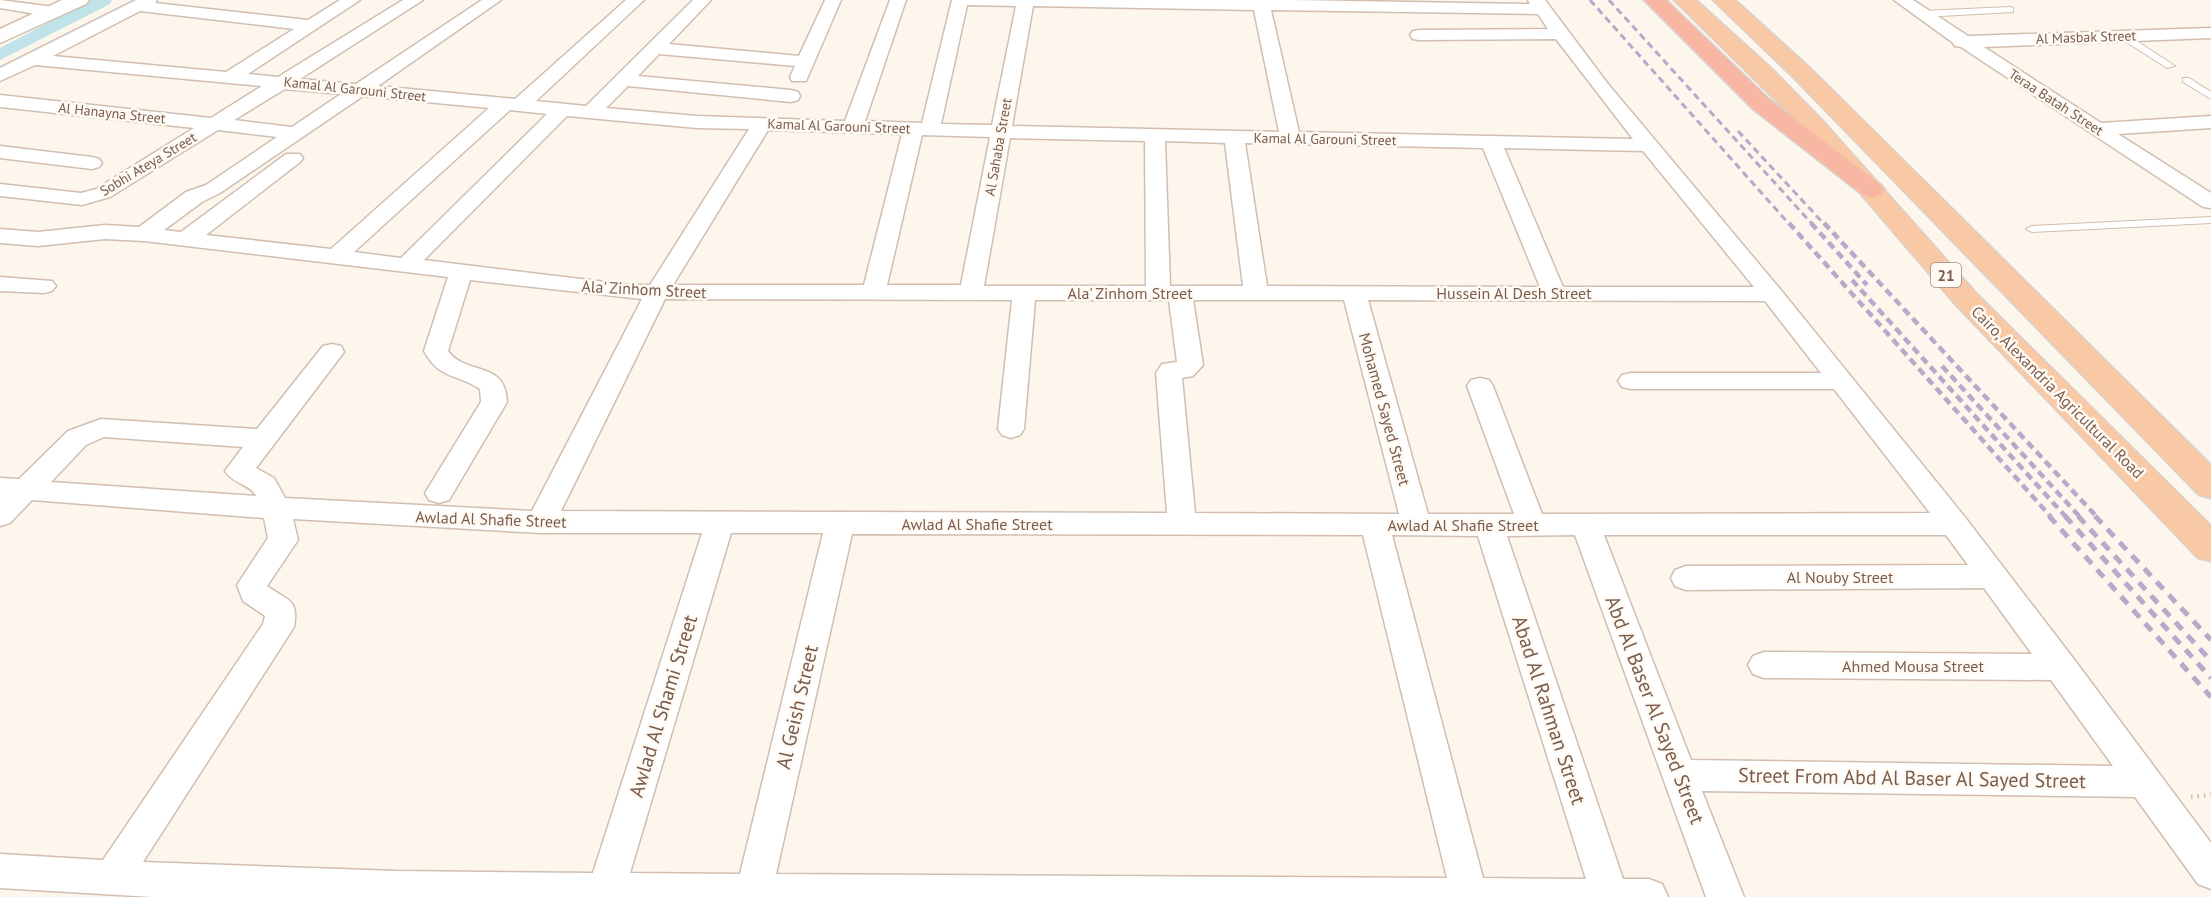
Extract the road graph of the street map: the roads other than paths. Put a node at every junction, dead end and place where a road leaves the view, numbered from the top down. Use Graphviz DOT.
graph roads {
  1 [pos="79,0"];
  2 [pos="352,0"];
  3 [pos="415,0"];
  4 [pos="493,0"];
  5 [pos="636,0"];
  6 [pos="703,0"];
  7 [pos="833,0"];
  8 [pos="898,0"];
  9 [pos="960,0"];
  10 [pos="967,0"];
  11 [pos="1654,0"];
  12 [pos="1684,0"];
  13 [pos="1723,0"];
  14 [pos="1902,0"];
  15 [pos="1025,1"];
  16 [pos="0,3"];
  17 [pos="144,3"];
  18 [pos="1540,5"];
  19 [pos="1262,6"];
  20 [pos="2010,10"];
  21 [pos="54,12"];
  22 [pos="1922,14"];
  23 [pos="311,26"];
  24 [pos="2211,33"];
  25 [pos="1561,34"];
  26 [pos="1419,35"];
  27 [pos="2123,36"];
  28 [pos="0,37"];
  29 [pos="1961,42"];
  30 [pos="655,48"];
  31 [pos="32,59"];
  32 [pos="806,62"];
  33 [pos="2170,66"];
  34 [pos="0,75"];
  35 [pos="230,77"];
  36 [pos="624,80"];
  37 [pos="2186,80"];
  38 [pos="283,82"];
  39 [pos="361,89"];
  40 [pos="790,96"];
  41 [pos="2211,96"];
  42 [pos="0,100"];
  43 [pos="512,105"];
  44 [pos="562,110"];
  45 [pos="590,113"];
  46 [pos="2211,122"];
  47 [pos="214,124"];
  48 [pos="770,124"];
  49 [pos="853,127"];
  50 [pos="922,129"];
  51 [pos="2097,129"];
  52 [pos="1001,131"];
  53 [pos="296,133"];
  54 [pos="1155,135"];
  55 [pos="1234,137"];
  56 [pos="1290,138"];
  57 [pos="1491,142"];
  58 [pos="1650,145"];
  59 [pos="0,152"];
  60 [pos="293,158"];
  61 [pos="92,163"];
  62 [pos="0,190"];
  63 [pos="1872,190"];
  64 [pos="2211,202"];
  65 [pos="2211,220"];
  66 [pos="2032,229"];
  67 [pos="144,234"];
  68 [pos="0,236"];
  69 [pos="186,239"];
  70 [pos="336,257"];
  71 [pos="406,266"];
  72 [pos="461,272"];
  73 [pos="0,284"];
  74 [pos="44,286"];
  75 [pos="874,291"];
  76 [pos="657,292"];
  77 [pos="971,293"];
  78 [pos="1024,293"];
  79 [pos="1169,293"];
  80 [pos="1256,293"];
  81 [pos="1554,293"];
  82 [pos="1354,294"];
  83 [pos="1772,294"];
  84 [pos="332,352"];
  85 [pos="1631,381"];
  86 [pos="1840,381"];
  87 [pos="1480,386"];
  88 [pos="1011,429"];
  89 [pos="262,439"];
  90 [pos="2211,486"];
  91 [pos="12,489"];
  92 [pos="439,493"];
  93 [pos="273,508"];
  94 [pos="0,516"];
  95 [pos="541,522"];
  96 [pos="720,523"];
  97 [pos="840,524"];
  98 [pos="1182,524"];
  99 [pos="1416,524"];
  100 [pos="1585,524"];
  101 [pos="1954,524"];
  102 [pos="1375,525"];
  103 [pos="1489,525"];
  104 [pos="1532,525"];
  105 [pos="2211,548"];
  106 [pos="1994,576"];
  107 [pos="1686,578"];
  108 [pos="1764,665"];
  109 [pos="2062,667"];
  110 [pos="1679,775"];
  111 [pos="2146,782"];
  112 [pos="0,871"];
  113 [pos="2211,872"];
  114 [pos="112,878"];
  115 [pos="606,890"];
  116 [pos="754,890"];
  117 [pos="1469,894"];
  118 [pos="1610,895"];
  119 [pos="1649,897"];
  120 [pos="1725,897"];
  1 -- 21 [label="street"];
  2 -- 23 [label="street"];
  3 -- 38 [label="street, Sobhi Ateya Street"];
  4 -- 39 [label="street"];
  5 -- 43 [label="street"];
  6 -- 30 [label="street"];
  7 -- 32 [label="street"];
  8 -- 49 [label="street"];
  9 -- 50 [label="street"];
  10 -- 15 [label="street"];
  11 -- 63 [label="highway"];
  12 -- 63 [label="highway, Cairo, Alexandria Agricultural Road / 21"];
  13 -- 90 [label="highway, 21"];
  14 -- 22 [label="street, Teraa Batah Street"];
  15 -- 19 [label="street"];
  15 -- 52 [label="street, Al Sahaba Street"];
  16 -- 21 [label="street"];
  17 -- 23 [label="street"];
  17 -- 31 [label="street"];
  18 -- 19 [label="street"];
  18 -- 25 [label="street"];
  19 -- 56 [label="street"];
  20 -- 22 [label="lane"];
  21 -- 28 [label="street"];
  22 -- 29 [label="street, Teraa Batah Street"];
  23 -- 35 [label="street"];
  24 -- 27 [label="street, Al Masbak Street"];
  25 -- 26 [label="street"];
  25 -- 58 [label="street"];
  27 -- 29 [label="street, Al Masbak Street"];
  27 -- 33 [label="lane"];
  29 -- 51 [label="street, Teraa Batah Street"];
  30 -- 32 [label="street"];
  30 -- 36 [label="street"];
  31 -- 34 [label="street"];
  31 -- 35 [label="street, Kamal Al Garouni Street"];
  32 -- 40 [label="street"];
  35 -- 38 [label="street, Kamal Al Garouni Street"];
  36 -- 40 [label="street"];
  36 -- 45 [label="street"];
  37 -- 41 [label="lane"];
  38 -- 39 [label="street, Kamal Al Garouni Street"];
  38 -- 47 [label="street, Sobhi Ateya Street"];
  39 -- 43 [label="street, Kamal Al Garouni Street"];
  39 -- 53 [label="street"];
  40 -- 48 [label="street"];
  42 -- 47 [label="street, Al Hanayna Street"];
  43 -- 44 [label="street, Kamal Al Garouni Street"];
  43 -- 70 [label="street"];
  44 -- 45 [label="street, Kamal Al Garouni Street"];
  44 -- 71 [label="street"];
  45 -- 48 [label="street, Kamal Al Garouni Street"];
  46 -- 51 [label="street"];
  47 -- 53 [label="street, Al Hanayna Street"];
  47 -- 62 [label="street, Sobhi Ateya Street"];
  48 -- 49 [label="street, Kamal Al Garouni Street"];
  48 -- 76 [label="street"];
  49 -- 50 [label="street, Kamal Al Garouni Street"];
  50 -- 52 [label="street, Kamal Al Garouni Street"];
  50 -- 75 [label="street"];
  51 -- 64 [label="street, Teraa Batah Street"];
  52 -- 54 [label="street, Kamal Al Garouni Street"];
  52 -- 77 [label="street, Al Sahaba Street"];
  53 -- 67 [label="street"];
  54 -- 55 [label="street, Kamal Al Garouni Street"];
  54 -- 79 [label="street"];
  55 -- 56 [label="street, Kamal Al Garouni Street"];
  55 -- 80 [label="street"];
  56 -- 57 [label="street, Kamal Al Garouni Street"];
  57 -- 58 [label="street, Kamal Al Garouni Street"];
  57 -- 81 [label="street"];
  58 -- 83 [label="street"];
  59 -- 61 [label="street"];
  60 -- 69 [label="street"];
  63 -- 105 [label="highway, Cairo, Alexandria Agricultural Road / 21"];
  65 -- 66 [label="lane"];
  67 -- 68 [label="street, Ala' Zinhom Street"];
  67 -- 69 [label="street, Ala' Zinhom Street"];
  69 -- 70 [label="street, Ala' Zinhom Street"];
  70 -- 71 [label="street, Ala' Zinhom Street"];
  71 -- 72 [label="street, Ala' Zinhom Street"];
  72 -- 76 [label="street, Ala' Zinhom Street"];
  72 -- 92 [label="street"];
  73 -- 74 [label="street"];
  75 -- 76 [label="street, Ala' Zinhom Street"];
  75 -- 77 [label="street, Ala' Zinhom Street"];
  76 -- 95 [label="street"];
  77 -- 78 [label="street, Ala' Zinhom Street"];
  78 -- 79 [label="street, Ala' Zinhom Street"];
  78 -- 88 [label="street"];
  79 -- 80 [label="street, Ala' Zinhom Street"];
  79 -- 98 [label="street"];
  80 -- 82 [label="street, Hussein Al Desh Street"];
  81 -- 82 [label="street, Hussein Al Desh Street"];
  81 -- 83 [label="street, Hussein Al Desh Street"];
  82 -- 99 [label="street, Mohamed Sayed Street"];
  83 -- 86 [label="street"];
  84 -- 89 [label="street"];
  85 -- 86 [label="street"];
  86 -- 101 [label="street"];
  87 -- 104 [label="street"];
  89 -- 91 [label="street"];
  89 -- 93 [label="street"];
  91 -- 93 [label="street, Awlad Al Shafie Street"];
  91 -- 94 [label="street"];
  93 -- 95 [label="street, Awlad Al Shafie Street"];
  93 -- 114 [label="street"];
  95 -- 96 [label="street, Awlad Al Shafie Street"];
  96 -- 97 [label="street, Awlad Al Shafie Street"];
  96 -- 115 [label="street, Awlad Al Shami Street"];
  97 -- 98 [label="street, Awlad Al Shafie Street"];
  97 -- 116 [label="street, Al Geish Street"];
  98 -- 102 [label="street, Awlad Al Shafie Street"];
  99 -- 102 [label="street, Awlad Al Shafie Street"];
  99 -- 103 [label="street, Awlad Al Shafie Street"];
  100 -- 101 [label="street, Awlad Al Shafie Street"];
  100 -- 104 [label="street, Awlad Al Shafie Street"];
  100 -- 110 [label="street, Abd Al Baser Al Sayed Street"];
  101 -- 106 [label="street"];
  102 -- 117 [label="street"];
  103 -- 104 [label="street, Awlad Al Shafie Street"];
  103 -- 118 [label="street, Abad Al Rahman Street"];
  106 -- 107 [label="street, Al Nouby Street"];
  106 -- 109 [label="street"];
  108 -- 109 [label="street, Ahmed Mousa Street"];
  109 -- 111 [label="street"];
  110 -- 111 [label="street, Street From Abd Al Baser Al Sayed Street"];
  110 -- 120 [label="street, Abd Al Baser Al Sayed Street"];
  111 -- 113 [label="street"];
  112 -- 114 [label="street"];
  114 -- 115 [label="street"];
  115 -- 116 [label="street"];
  116 -- 117 [label="street"];
  117 -- 118 [label="street"];
  118 -- 119 [label="street"];
}
